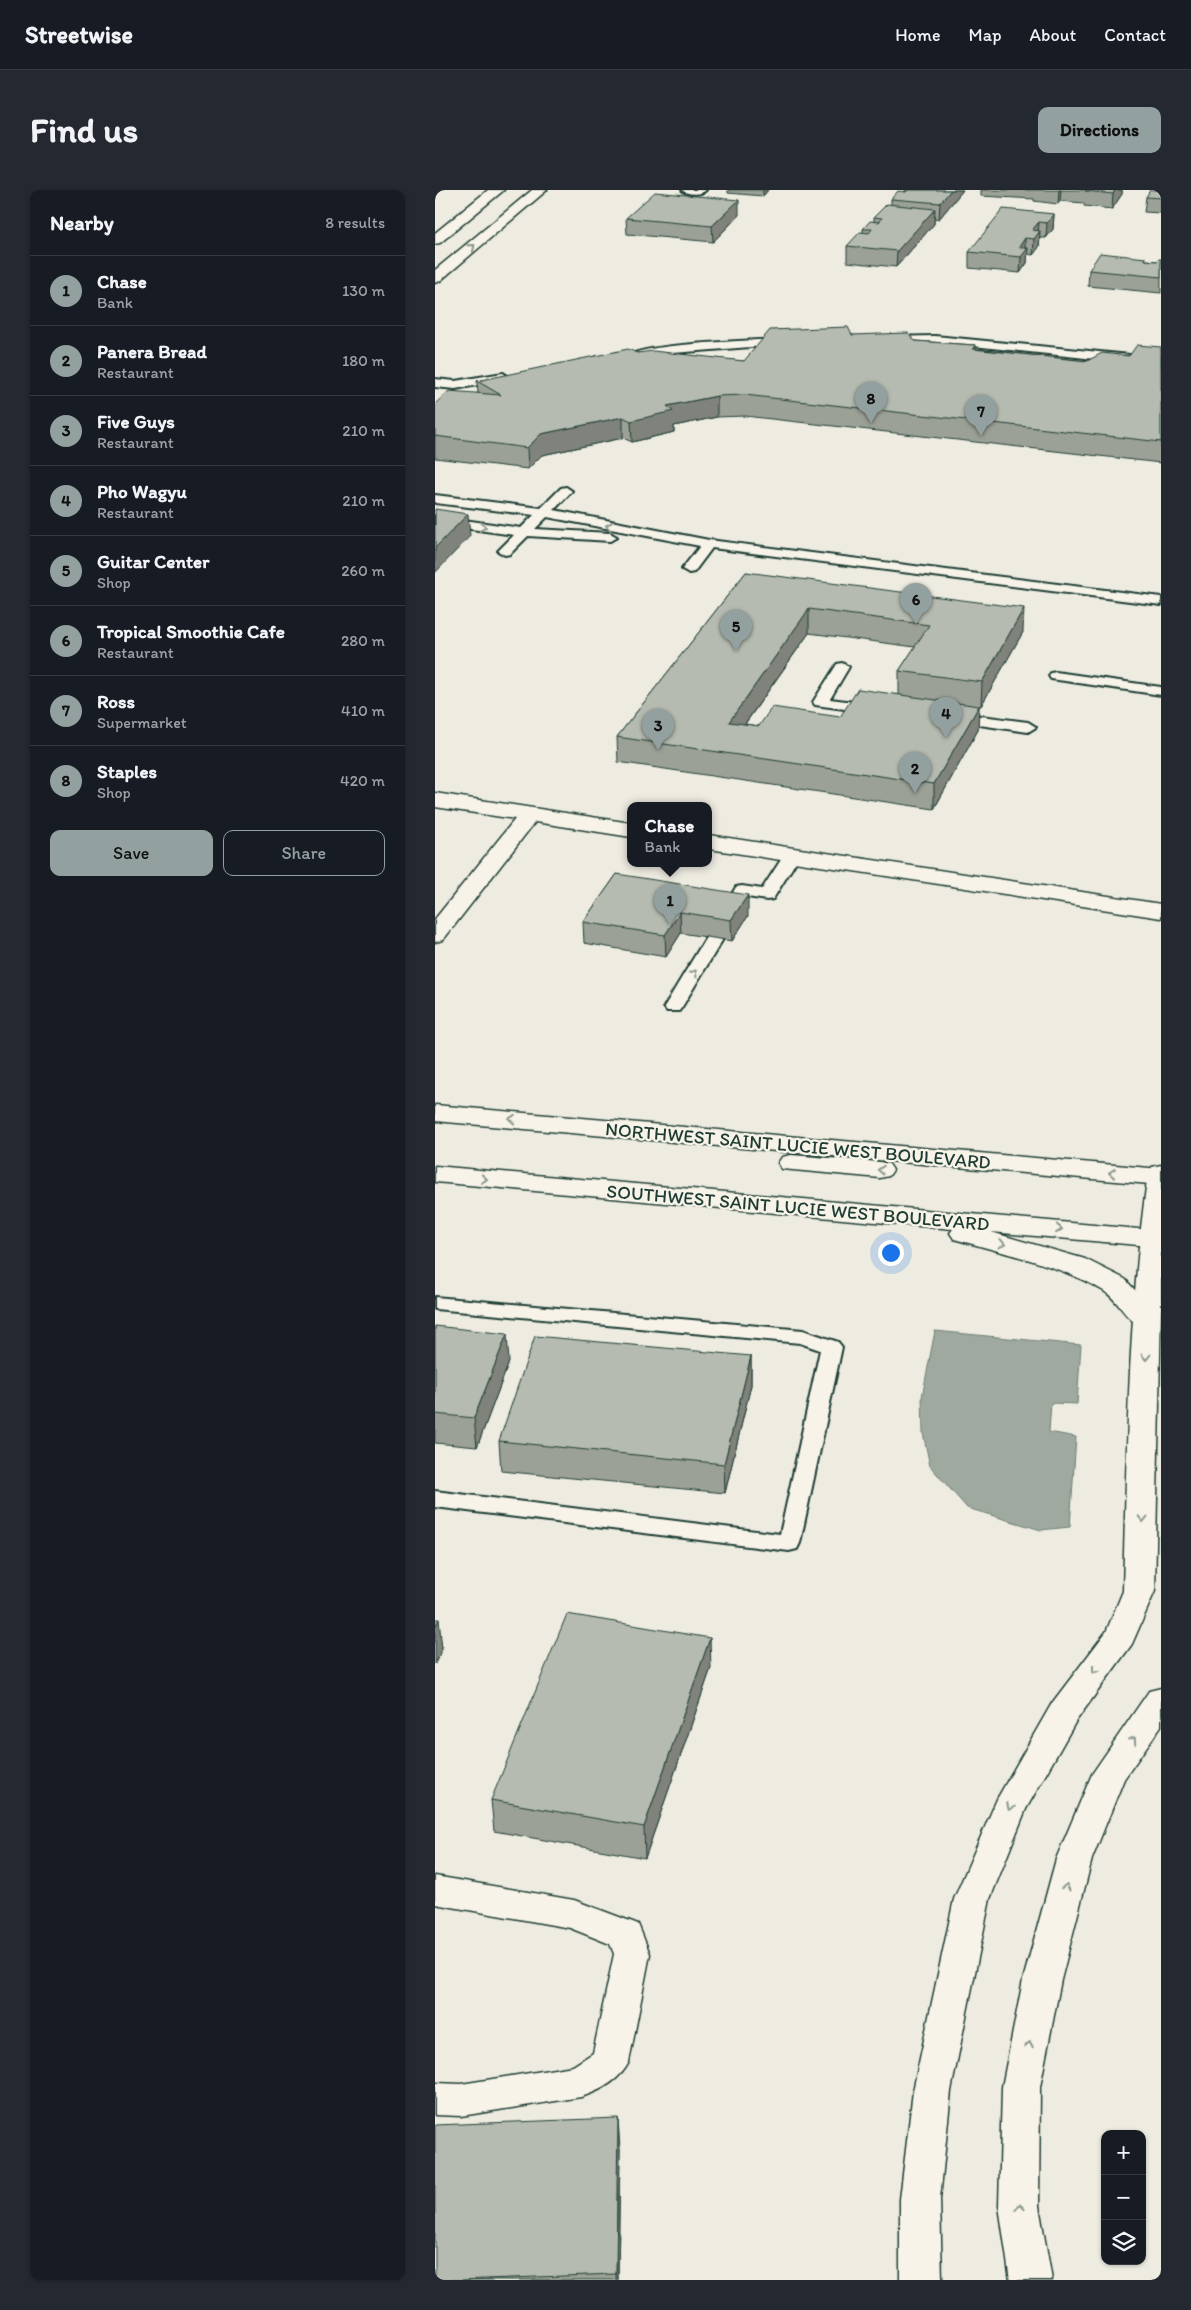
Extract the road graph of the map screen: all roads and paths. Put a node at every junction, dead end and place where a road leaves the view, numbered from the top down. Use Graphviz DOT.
graph roads {
  1 [pos="497,190"];
  2 [pos="540,190"];
  3 [pos="701,190"];
  4 [pos="687,193"];
  5 [pos="435,240"];
  6 [pos="435,278"];
  7 [pos="877,340"];
  8 [pos="800,341"];
  9 [pos="626,358"];
  10 [pos="1161,362"];
  11 [pos="512,376"];
  12 [pos="435,383"];
  13 [pos="566,491"];
  14 [pos="435,499"];
  15 [pos="544,512"];
  16 [pos="435,520"];
  17 [pos="523,532"];
  18 [pos="709,544"];
  19 [pos="505,551"];
  20 [pos="689,568"];
  21 [pos="1161,601"];
  22 [pos="843,667"];
  23 [pos="1055,676"];
  24 [pos="1161,690"];
  25 [pos="886,710"];
  26 [pos="933,715"];
  27 [pos="1028,727"];
  28 [pos="435,800"];
  29 [pos="530,814"];
  30 [pos="627,829"];
  31 [pos="712,842"];
  32 [pos="792,855"];
  33 [pos="1161,911"];
  34 [pos="729,913"];
  35 [pos="435,935"];
  36 [pos="714,939"];
  37 [pos="673,1006"];
  38 [pos="435,1112"];
  39 [pos="435,1131"];
  40 [pos="963,1159"];
  41 [pos="435,1174"];
  42 [pos="1161,1176"];
  43 [pos="923,1218"];
  44 [pos="1157,1239"];
  45 [pos="435,1303"];
  46 [pos="1146,1318"];
  47 [pos="435,1499"];
  48 [pos="1161,1700"];
  49 [pos="435,1890"];
  50 [pos="435,2099"];
  51 [pos="921,2280"];
  52 [pos="1031,2280"];
  1 -- 5 [label="street"];
  6 -- 2 [label="street, one-way"];
  3 -- 4 [label="lane"];
  7 -- 10 [label="lane"];
  8 -- 9 [label="lane"];
  11 -- 12 [label="lane"];
  13 -- 15 [label="lane"];
  14 -- 15 [label="lane"];
  15 -- 17 [label="lane"];
  18 -- 15 [label="lane, one-way"];
  16 -- 17 [label="lane, one-way"];
  17 -- 18 [label="lane"];
  17 -- 19 [label="lane"];
  18 -- 20 [label="lane"];
  18 -- 21 [label="lane"];
  22 -- 25 [label="lane"];
  23 -- 24 [label="lane"];
  26 -- 27 [label="lane"];
  28 -- 29 [label="street"];
  29 -- 30 [label="street"];
  29 -- 35 [label="street"];
  31 -- 32 [label="street"];
  32 -- 33 [label="street"];
  32 -- 34 [label="lane"];
  37 -- 36 [label="lane, one-way"];
  40 -- 38 [label="street, NORTHWEST SAINT LUCIE WEST BOULEVARD, one-way"];
  40 -- 39 [label="street, one-way"];
  42 -- 40 [label="street, NORTHWEST SAINT LUCIE WEST BOULEVARD, one-way"];
  41 -- 43 [label="street, SOUTHWEST SAINT LUCIE WEST BOULEVARD, one-way"];
  42 -- 44 [label="street"];
  43 -- 44 [label="street, SOUTHWEST SAINT LUCIE WEST BOULEVARD, one-way"];
  43 -- 46 [label="street, one-way"];
  44 -- 46 [label="street"];
  45 -- 47 [label="lane"];
  46 -- 51 [label="street, one-way"];
  52 -- 48 [label="street, one-way"];
  49 -- 50 [label="street"];
}
